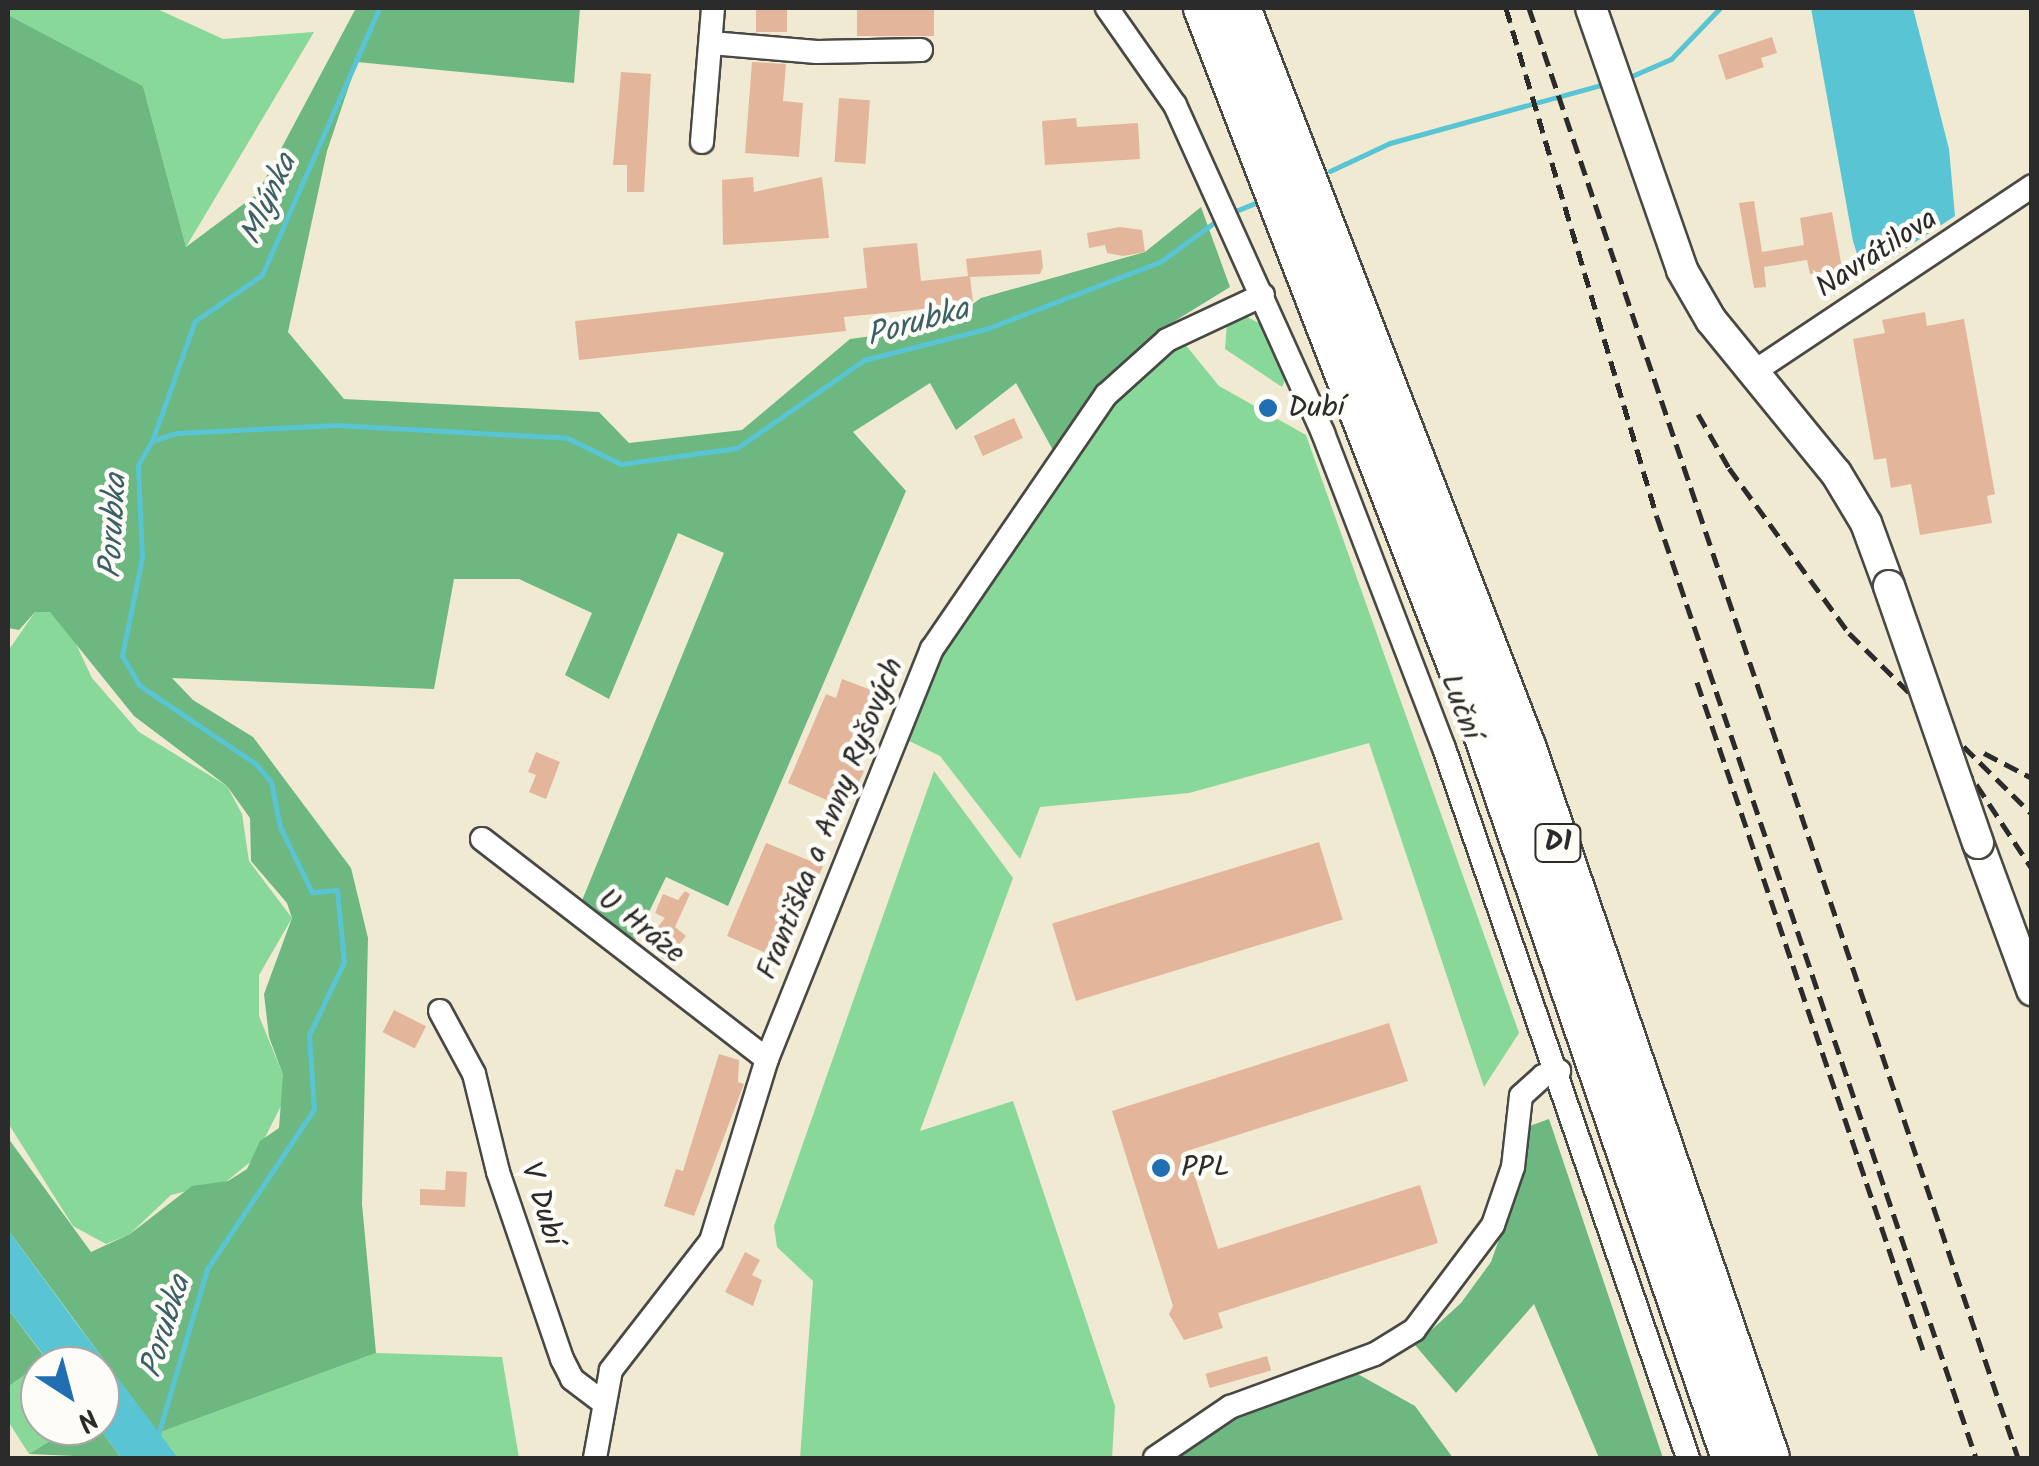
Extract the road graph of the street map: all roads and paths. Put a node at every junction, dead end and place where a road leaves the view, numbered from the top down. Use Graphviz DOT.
graph roads {
  1 [pos="712,8"];
  2 [pos="1107,8"];
  3 [pos="1184,8"];
  4 [pos="1204,8"];
  5 [pos="1240,8"];
  6 [pos="1254,8"];
  7 [pos="1591,8"];
  8 [pos="711,42"];
  9 [pos="921,50"];
  10 [pos="1272,132"];
  11 [pos="702,142"];
  12 [pos="2032,186"];
  13 [pos="1316,239"];
  14 [pos="1263,295"];
  15 [pos="1755,371"];
  16 [pos="482,839"];
  17 [pos="2032,990"];
  18 [pos="440,1011"];
  19 [pos="767,1059"];
  20 [pos="1559,1072"];
  21 [pos="602,1402"];
  22 [pos="595,1458"];
  23 [pos="1155,1458"];
  24 [pos="1688,1458"];
  25 [pos="1732,1458"];
  26 [pos="1769,1458"];
  1 -- 8 [label="street"];
  2 -- 14 [label="street, Luční"];
  3 -- 10 [label="highway"];
  4 -- 10 [label="highway, D1"];
  5 -- 10 [label="highway, D1"];
  6 -- 10 [label="highway"];
  7 -- 15 [label="street"];
  8 -- 9 [label="street"];
  8 -- 11 [label="street"];
  10 -- 13 [label="highway, D1"];
  12 -- 15 [label="street, Navrátilova"];
  13 -- 25 [label="highway, D1"];
  13 -- 26 [label="highway, D1"];
  14 -- 19 [label="street, Františka a Anny Ryšových"];
  14 -- 20 [label="street, Luční"];
  15 -- 17 [label="street, bridge"];
  16 -- 19 [label="street, U Hráze"];
  18 -- 21 [label="street, V Dubí"];
  19 -- 21 [label="street, Františka a Anny Ryšových"];
  20 -- 23 [label="street"];
  20 -- 24 [label="street, Luční"];
  21 -- 22 [label="street, Františka a Anny Ryšových"];
}
